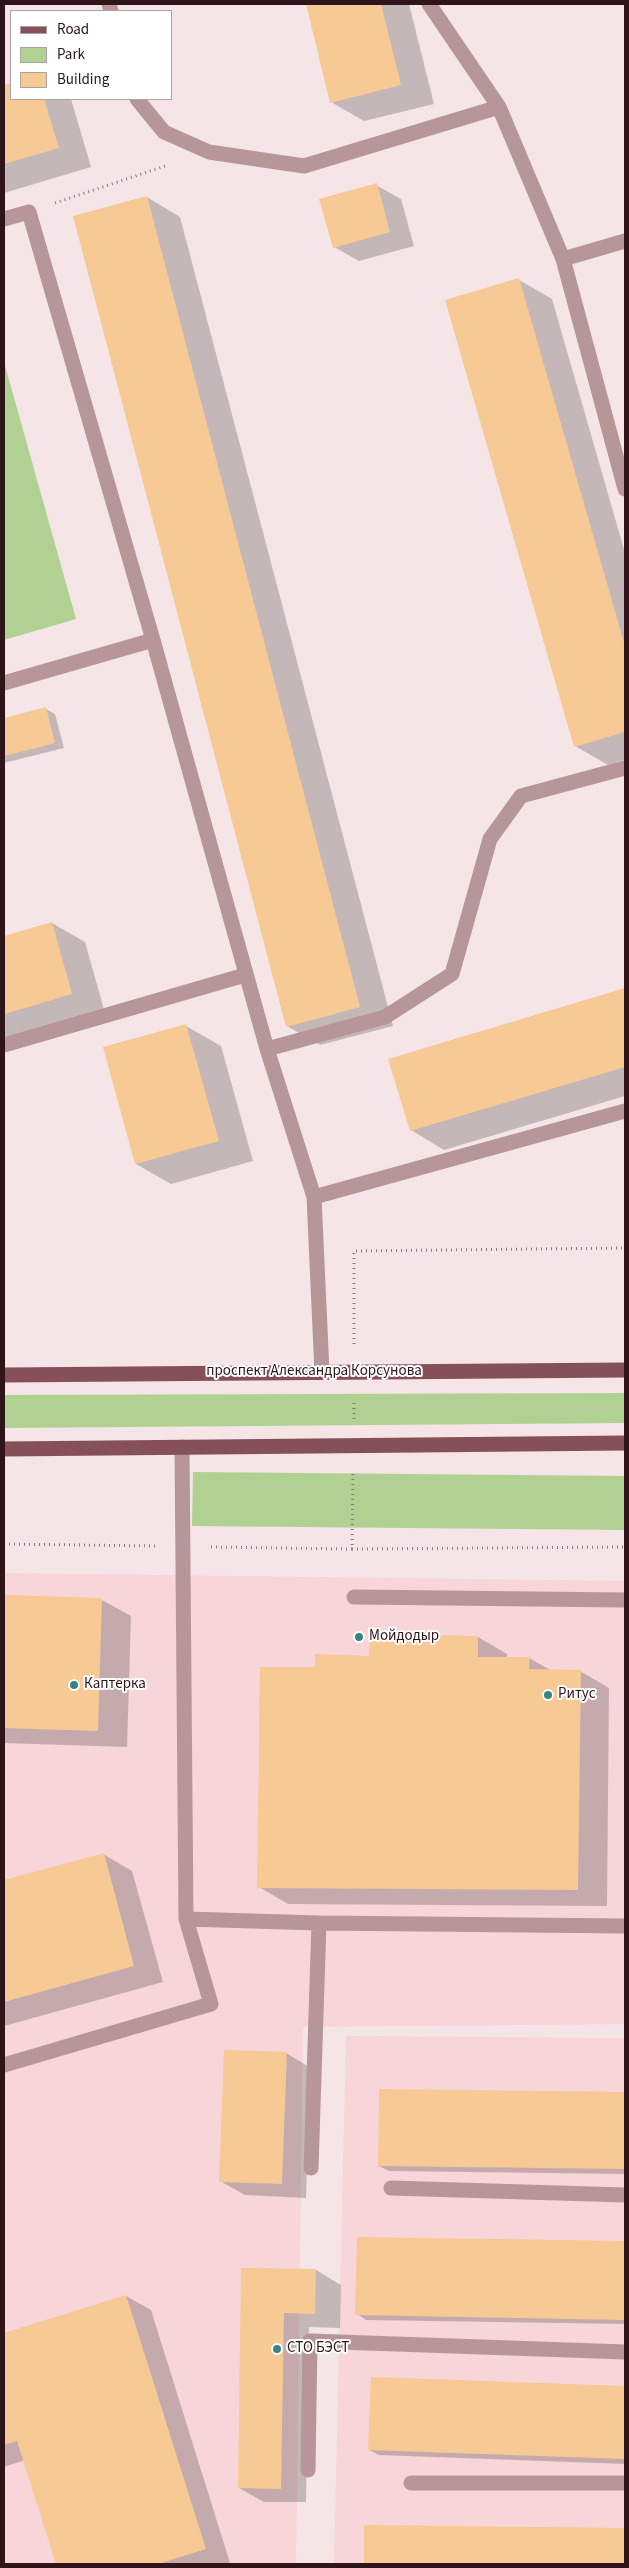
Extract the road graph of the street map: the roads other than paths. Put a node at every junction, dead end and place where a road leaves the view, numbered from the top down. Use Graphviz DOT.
graph roads {
  1 [pos="429,4"];
  2 [pos="138,100"];
  3 [pos="499,107"];
  4 [pos="4,219"];
  5 [pos="625,241"];
  6 [pos="563,259"];
  7 [pos="625,489"];
  8 [pos="153,640"];
  9 [pos="4,684"];
  10 [pos="625,768"];
  11 [pos="245,974"];
  12 [pos="4,1045"];
  13 [pos="267,1049"];
  14 [pos="625,1111"];
  15 [pos="314,1197"];
  16 [pos="625,1370"];
  17 [pos="322,1372"];
  18 [pos="4,1375"];
  19 [pos="625,1443"];
  20 [pos="182,1447"];
  21 [pos="4,1449"];
  22 [pos="354,1597"];
  23 [pos="625,1600"];
  24 [pos="186,1919"];
  25 [pos="319,1923"];
  26 [pos="625,1926"];
  27 [pos="4,2065"];
  28 [pos="311,2168"];
  29 [pos="391,2188"];
  30 [pos="625,2195"];
  31 [pos="625,2352"];
  32 [pos="308,2470"];
  33 [pos="411,2483"];
  34 [pos="625,2483"];
  1 -- 3 [label="lane"];
  2 -- 3 [label="lane"];
  3 -- 6 [label="lane"];
  4 -- 8 [label="lane"];
  5 -- 6 [label="lane"];
  6 -- 7 [label="lane"];
  8 -- 9 [label="lane"];
  8 -- 11 [label="lane"];
  10 -- 13 [label="lane"];
  11 -- 12 [label="lane"];
  11 -- 13 [label="lane"];
  13 -- 15 [label="lane"];
  14 -- 15 [label="lane"];
  15 -- 17 [label="lane"];
  16 -- 17 [label="main road, проспект Александра Корсунова"];
  17 -- 18 [label="main road, проспект Александра Корсунова"];
  19 -- 20 [label="main road"];
  20 -- 21 [label="main road"];
  20 -- 24 [label="lane"];
  22 -- 23 [label="lane"];
  24 -- 25 [label="lane"];
  24 -- 27 [label="lane"];
  25 -- 26 [label="lane"];
  25 -- 28 [label="lane"];
  29 -- 30 [label="lane"];
  31 -- 32 [label="lane"];
  33 -- 34 [label="lane"];
}
